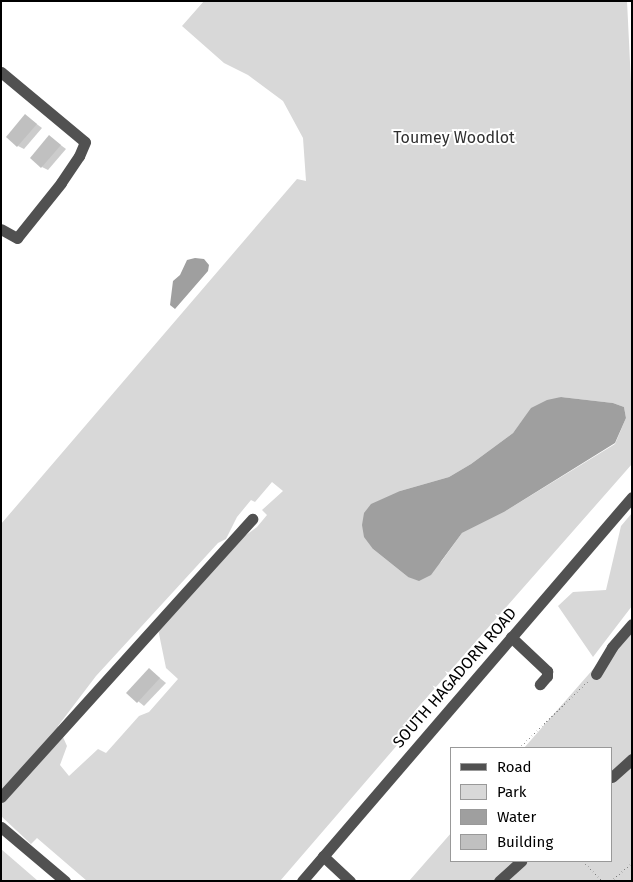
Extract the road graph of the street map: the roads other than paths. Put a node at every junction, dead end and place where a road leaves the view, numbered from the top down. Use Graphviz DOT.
graph roads {
  1 [pos="1,72"];
  2 [pos="1,229"];
  3 [pos="632,497"];
  4 [pos="252,519"];
  5 [pos="632,624"];
  6 [pos="511,637"];
  7 [pos="596,674"];
  8 [pos="540,684"];
  9 [pos="632,759"];
  10 [pos="613,776"];
  11 [pos="1,797"];
  12 [pos="1,827"];
  13 [pos="323,856"];
  14 [pos="520,862"];
  15 [pos="346,880"];
  16 [pos="65,881"];
  17 [pos="302,881"];
  18 [pos="499,881"];
  1 -- 2 [label="street"];
  3 -- 6 [label="street, SOUTH HAGADORN ROAD"];
  4 -- 11 [label="street"];
  5 -- 7 [label="street"];
  6 -- 8 [label="street"];
  6 -- 13 [label="street, SOUTH HAGADORN ROAD"];
  9 -- 10 [label="street"];
  12 -- 16 [label="street"];
  13 -- 15 [label="street"];
  13 -- 17 [label="street, SOUTH HAGADORN ROAD"];
  14 -- 18 [label="street"];
}
